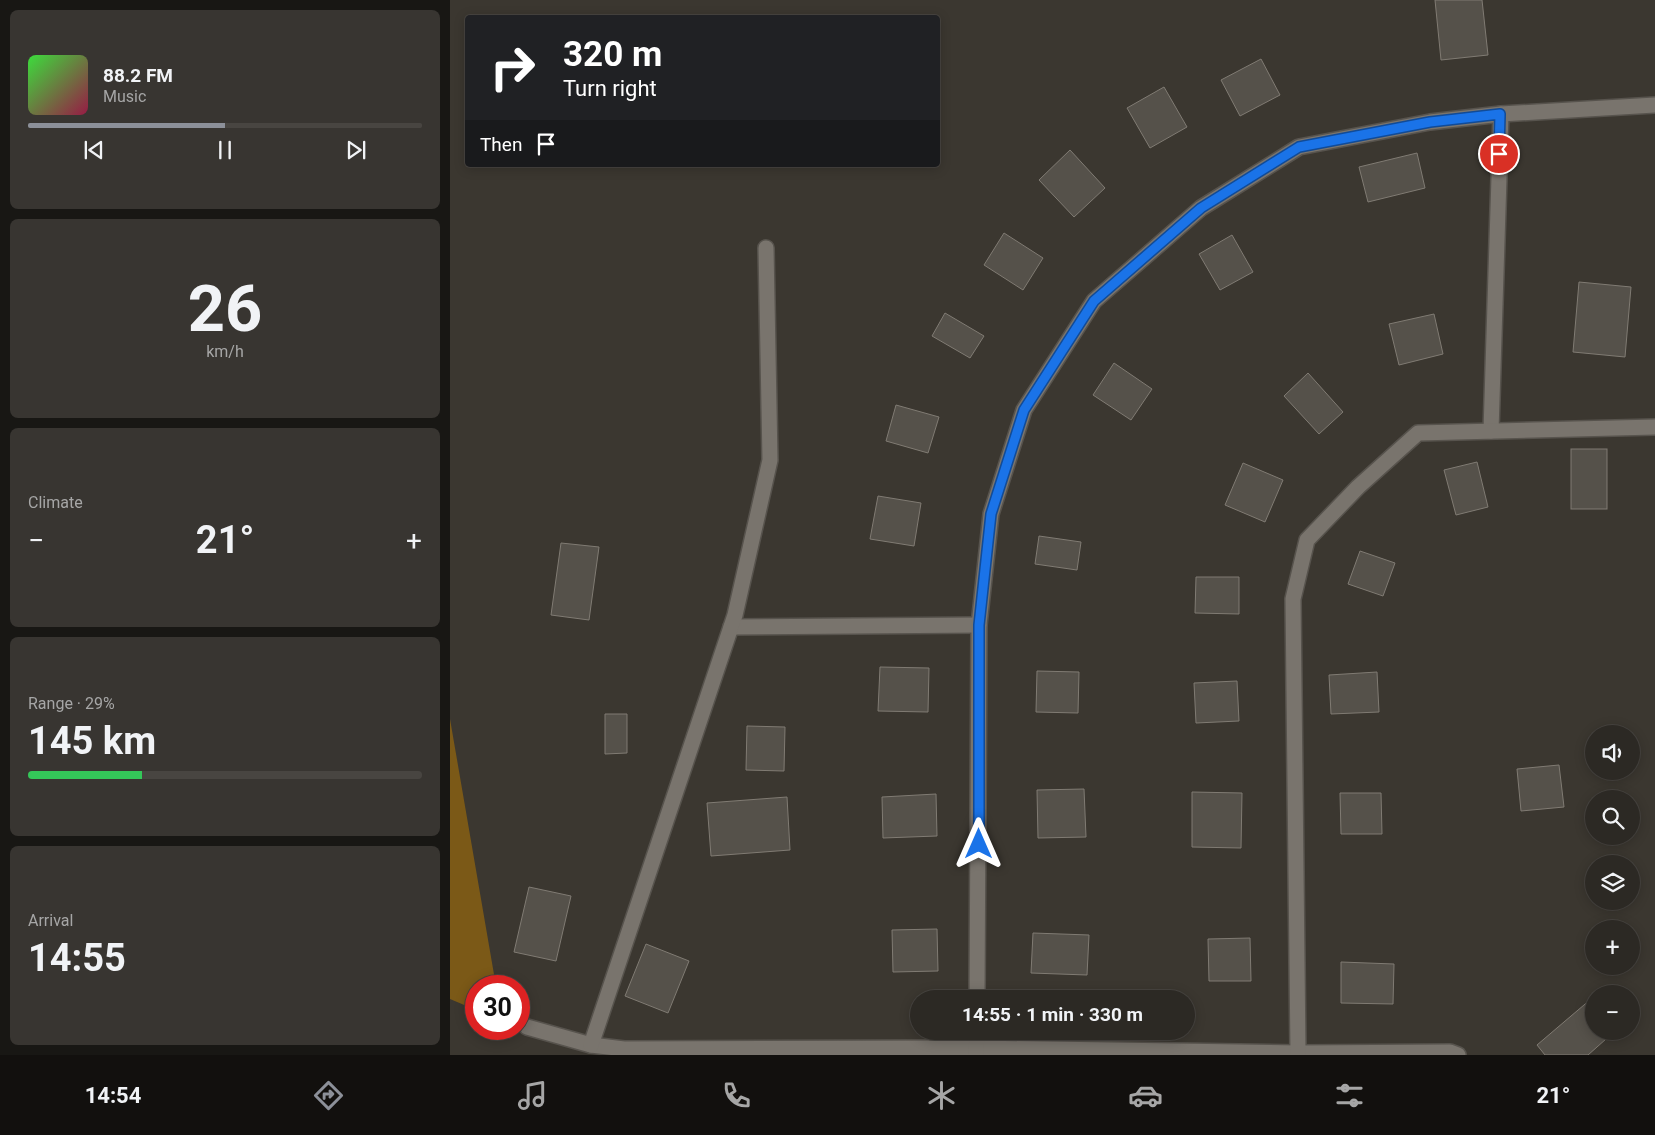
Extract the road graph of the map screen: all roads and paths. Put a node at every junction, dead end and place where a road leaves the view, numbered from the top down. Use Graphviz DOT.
graph roads {
  1 [pos="1655,105"];
  2 [pos="1500,114"];
  3 [pos="766,248"];
  4 [pos="1655,427"];
  5 [pos="1491,431"];
  6 [pos="979,625"];
  7 [pos="730,627"];
  8 [pos="977,990"];
  9 [pos="530,1028"];
  10 [pos="591,1045"];
  11 [pos="976,1052"];
  12 [pos="1298,1054"];
  13 [pos="1458,1055"];
  1 -- 2 [label="street"];
  2 -- 5 [label="street"];
  2 -- 6 [label="street"];
  3 -- 7 [label="street"];
  4 -- 5 [label="street"];
  5 -- 12 [label="street"];
  6 -- 7 [label="street"];
  6 -- 8 [label="street"];
  7 -- 10 [label="street"];
  9 -- 10 [label="street"];
  10 -- 11 [label="street"];
  11 -- 12 [label="street"];
  12 -- 13 [label="street"];
}
